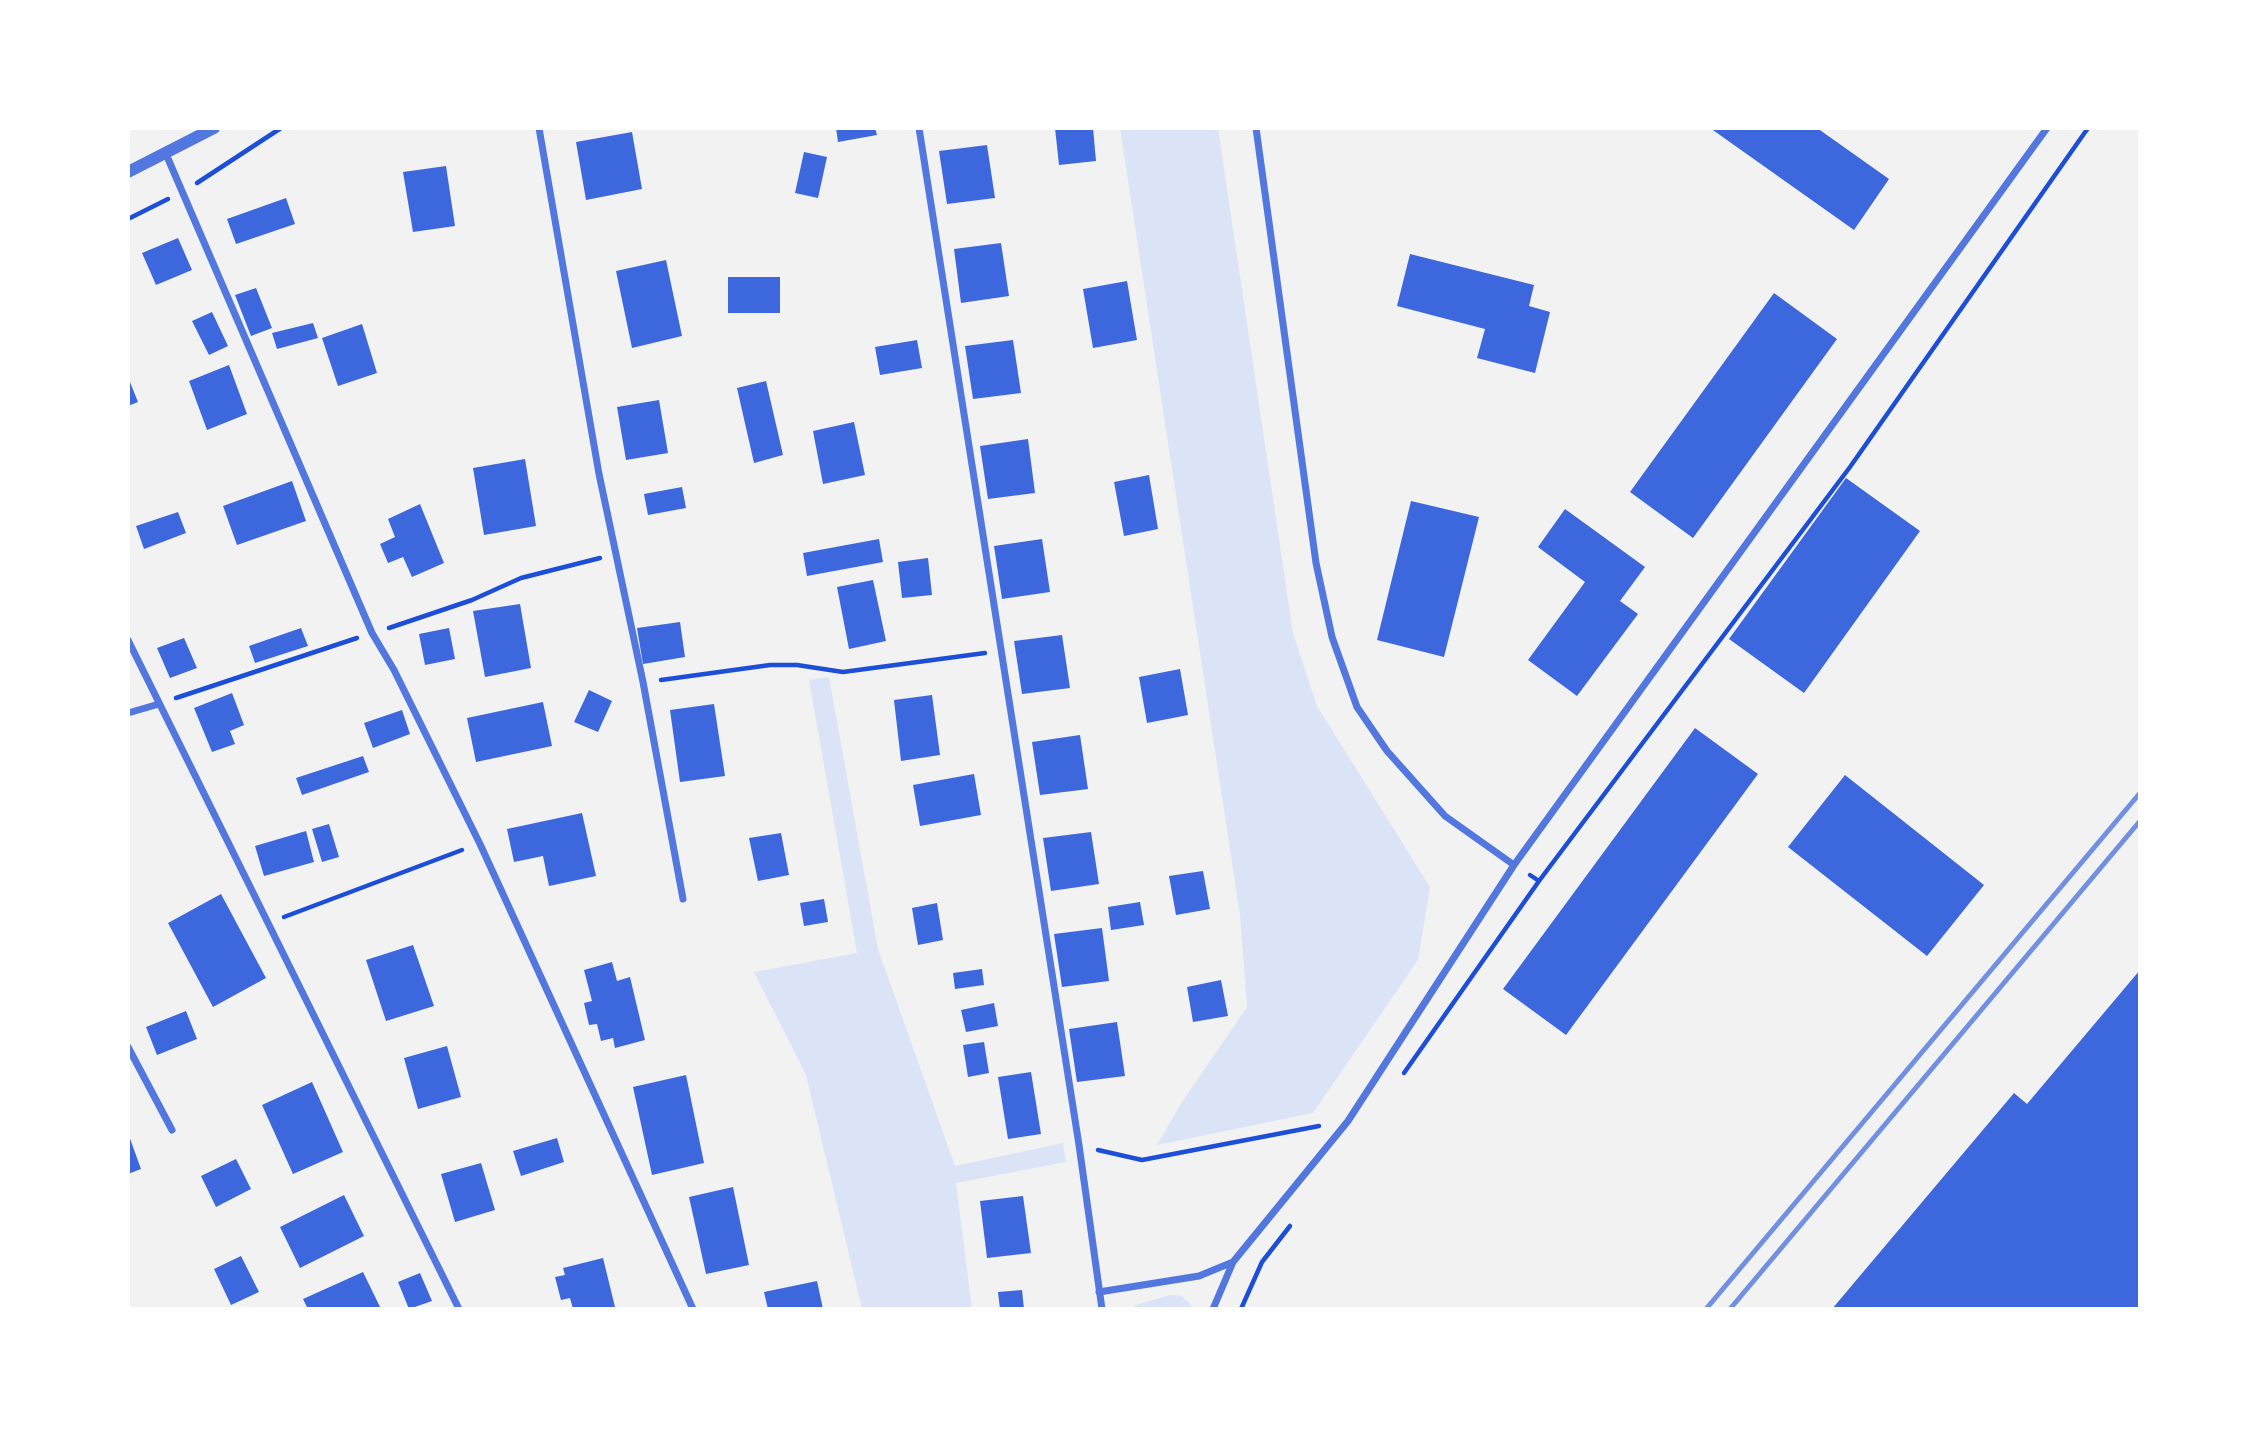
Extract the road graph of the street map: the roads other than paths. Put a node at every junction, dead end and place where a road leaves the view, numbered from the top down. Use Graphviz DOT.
graph roads {
  1 [pos="214,128"];
  2 [pos="539,128"];
  3 [pos="919,128"];
  4 [pos="1256,128"];
  5 [pos="2047,128"];
  6 [pos="166,154"];
  7 [pos="128,172"];
  8 [pos="128,640"];
  9 [pos="159,704"];
  10 [pos="128,713"];
  11 [pos="1514,865"];
  12 [pos="682,899"];
  13 [pos="128,1046"];
  14 [pos="172,1130"];
  15 [pos="1233,1262"];
  16 [pos="1099,1292"];
  17 [pos="459,1309"];
  18 [pos="693,1309"];
  19 [pos="1102,1309"];
  20 [pos="1213,1309"];
  1 -- 6 [label="street"];
  2 -- 12 [label="street"];
  3 -- 16 [label="street"];
  4 -- 11 [label="street"];
  5 -- 11 [label="street"];
  6 -- 7 [label="street"];
  6 -- 18 [label="street"];
  8 -- 9 [label="street"];
  9 -- 10 [label="street"];
  9 -- 17 [label="street"];
  11 -- 15 [label="street"];
  13 -- 14 [label="street"];
  15 -- 16 [label="street"];
  15 -- 20 [label="street"];
  16 -- 19 [label="street"];
}
